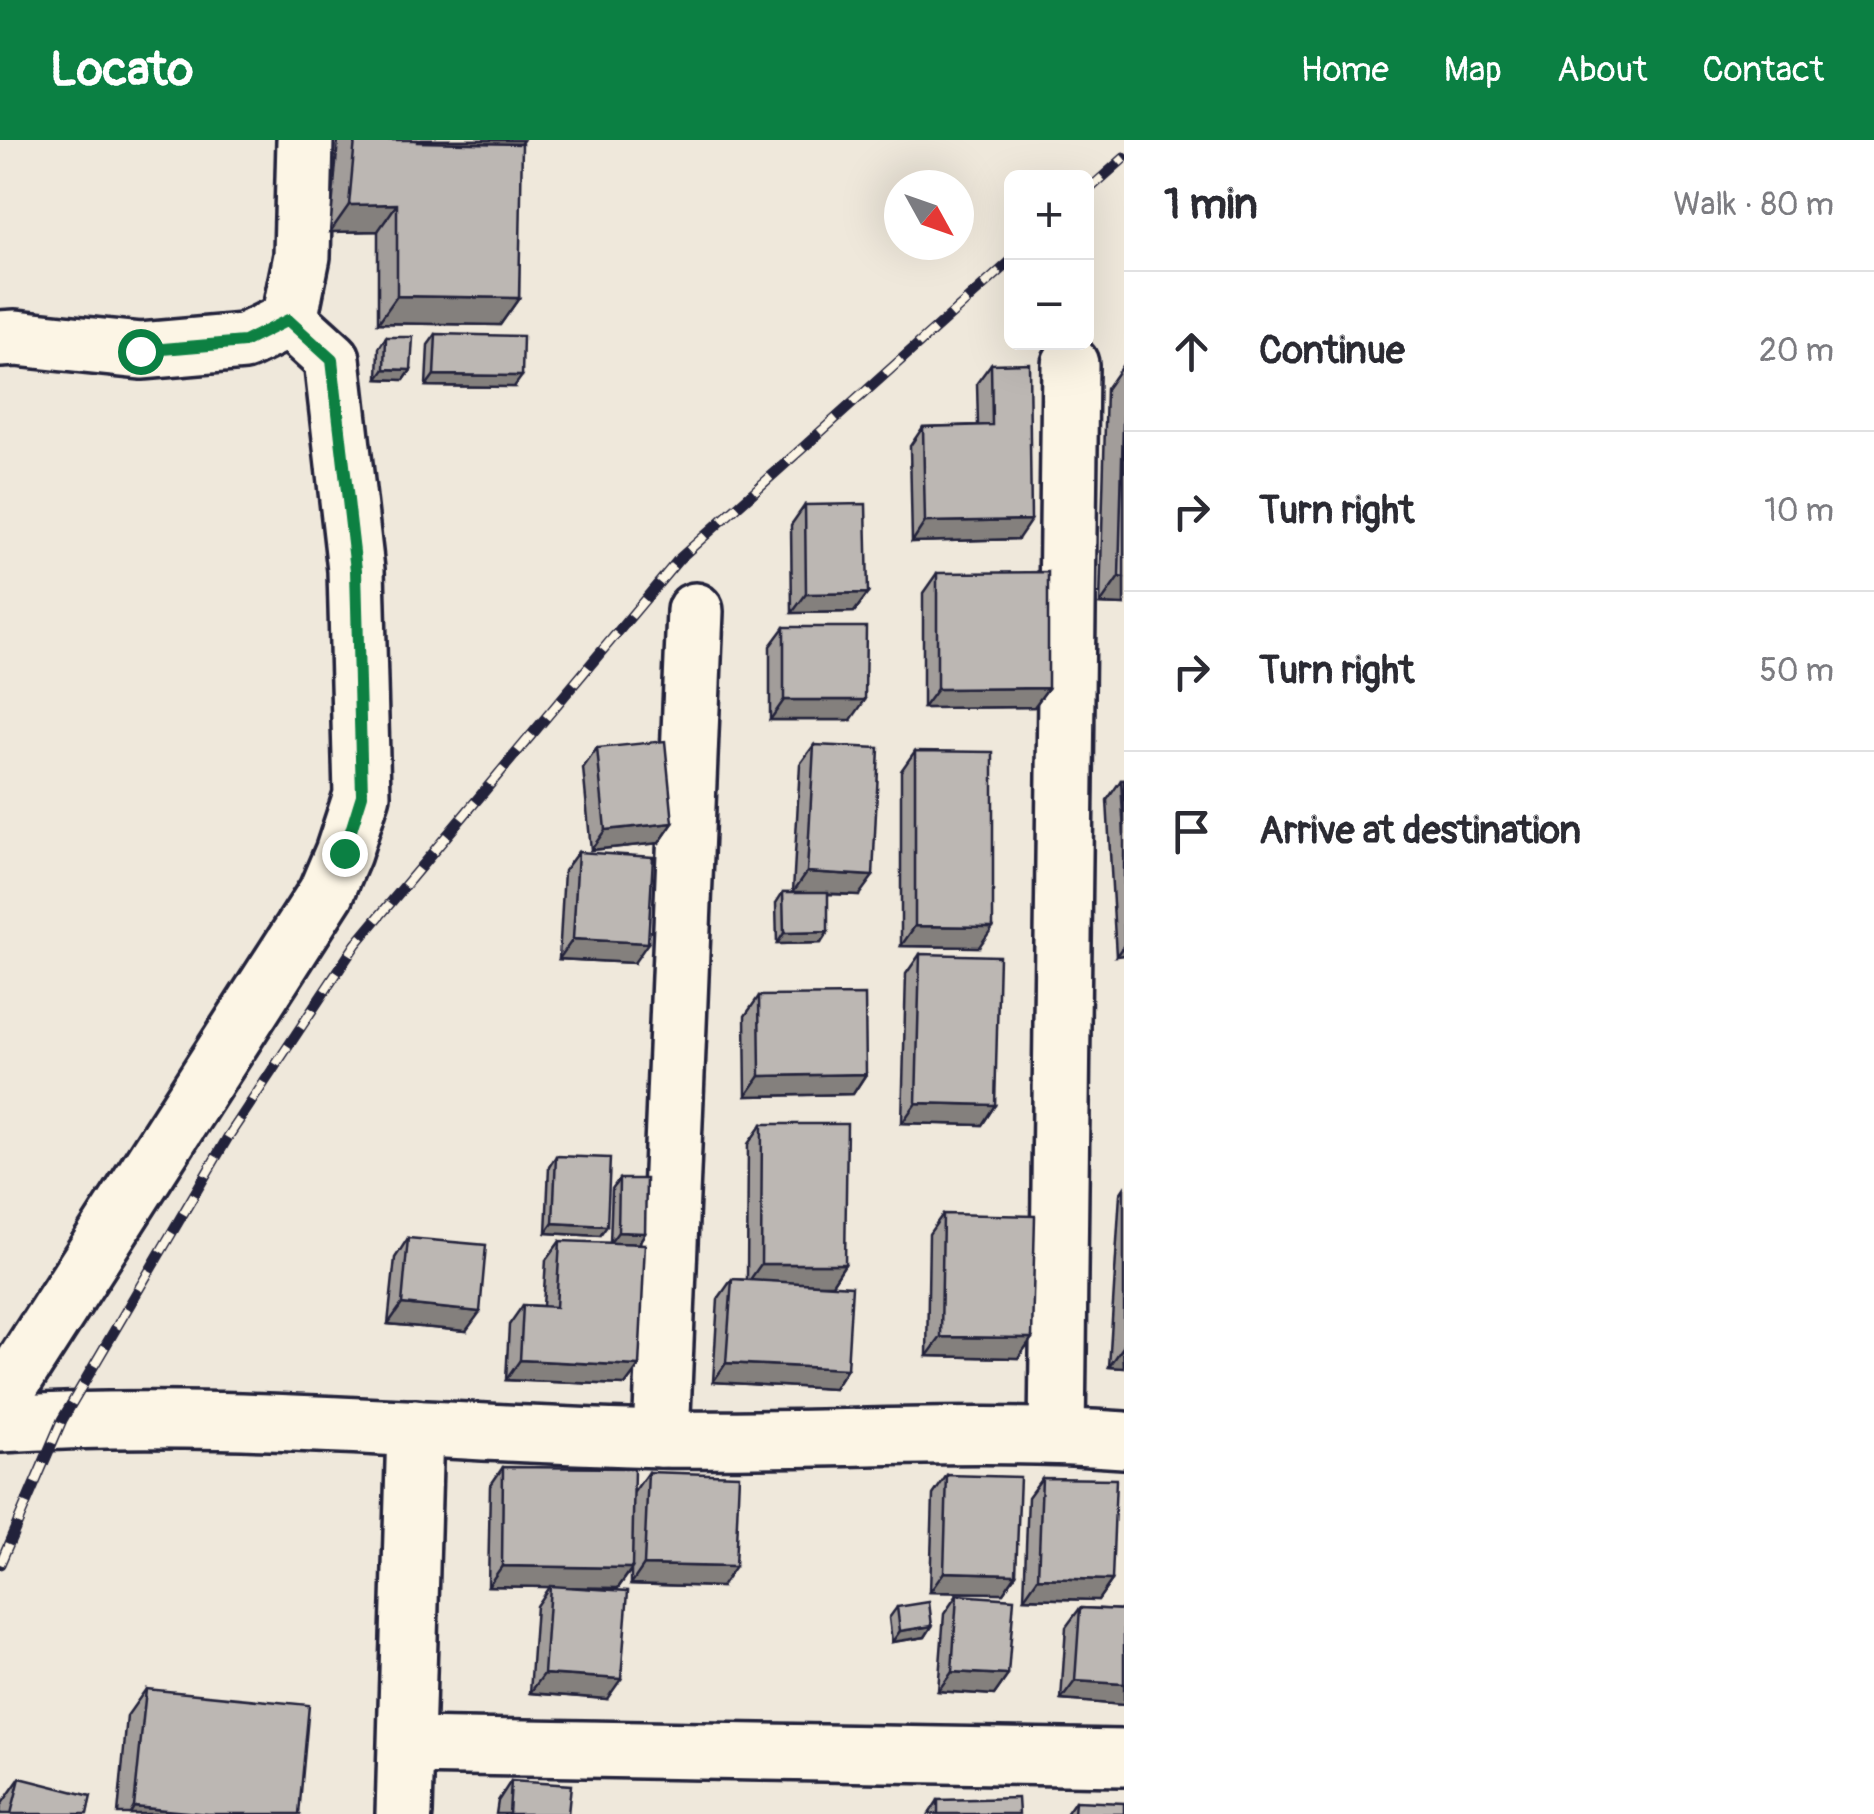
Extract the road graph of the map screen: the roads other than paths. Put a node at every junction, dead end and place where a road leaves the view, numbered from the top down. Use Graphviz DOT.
graph roads {
  1 [pos="305,140"];
  2 [pos="288,320"];
  3 [pos="0,339"];
  4 [pos="1070,364"];
  5 [pos="695,611"];
  6 [pos="0,1402"];
  7 [pos="0,1424"];
  8 [pos="415,1428"];
  9 [pos="1057,1436"];
  10 [pos="661,1439"];
  11 [pos="1124,1440"];
  12 [pos="407,1746"];
  13 [pos="1124,1758"];
  14 [pos="404,1814"];
  1 -- 2 [label="street"];
  2 -- 3 [label="street"];
  2 -- 6 [label="street"];
  4 -- 9 [label="street"];
  5 -- 10 [label="street"];
  7 -- 8 [label="street"];
  8 -- 10 [label="street"];
  8 -- 12 [label="street"];
  9 -- 10 [label="street"];
  9 -- 11 [label="street"];
  12 -- 13 [label="street"];
  12 -- 14 [label="street"];
}
